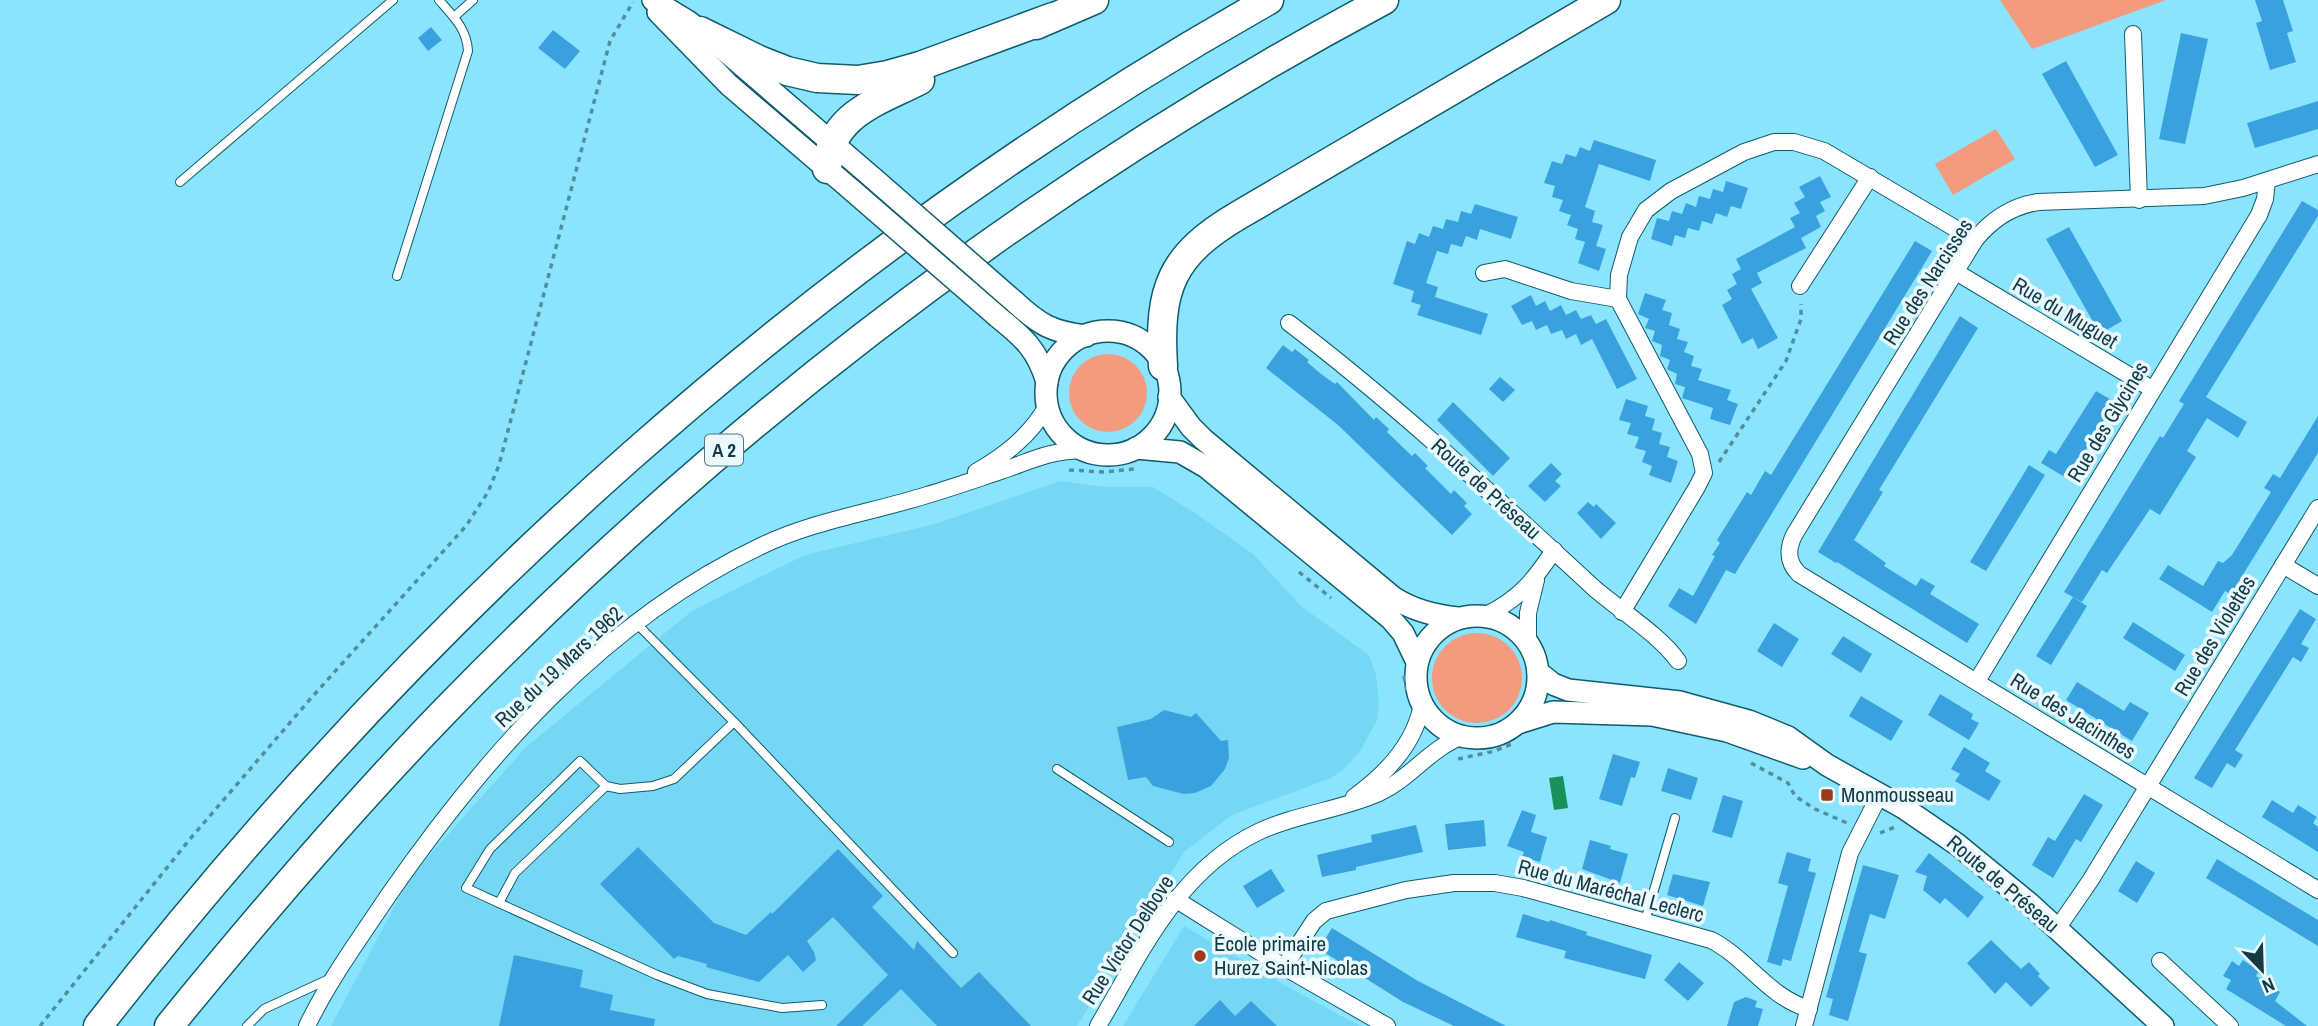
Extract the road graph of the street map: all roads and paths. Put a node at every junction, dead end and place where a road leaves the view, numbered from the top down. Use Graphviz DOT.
graph roads {
  1 [pos="393,0"];
  2 [pos="439,0"];
  3 [pos="473,0"];
  4 [pos="634,0"];
  5 [pos="647,0"];
  6 [pos="653,0"];
  7 [pos="1094,0"];
  8 [pos="1269,0"];
  9 [pos="1384,0"];
  10 [pos="1606,0"];
  11 [pos="454,17"];
  12 [pos="1053,17"];
  13 [pos="700,31"];
  14 [pos="2133,34"];
  15 [pos="830,156"];
  16 [pos="2318,164"];
  17 [pos="1870,177"];
  18 [pos="2267,181"];
  19 [pos="180,183"];
  20 [pos="2139,200"];
  21 [pos="1975,240"];
  22 [pos="1956,272"];
  23 [pos="1484,273"];
  24 [pos="397,276"];
  25 [pos="1800,286"];
  26 [pos="1618,299"];
  27 [pos="1289,323"];
  28 [pos="1086,336"];
  29 [pos="1163,366"];
  30 [pos="1047,382"];
  31 [pos="2152,389"];
  32 [pos="1170,397"];
  33 [pos="1047,405"];
  34 [pos="1084,450"];
  35 [pos="1135,459"];
  36 [pos="1064,469"];
  37 [pos="954,485"];
  38 [pos="1697,488"];
  39 [pos="2318,508"];
  40 [pos="1554,550"];
  41 [pos="2283,565"];
  42 [pos="1296,569"];
  43 [pos="1538,575"];
  44 [pos="1807,578"];
  45 [pos="2318,586"];
  46 [pos="1340,604"];
  47 [pos="1622,612"];
  48 [pos="1484,616"];
  49 [pos="1458,618"];
  50 [pos="636,624"];
  51 [pos="1528,643"];
  52 [pos="1678,661"];
  53 [pos="1411,667"];
  54 [pos="1538,672"];
  55 [pos="1977,681"];
  56 [pos="1415,704"];
  57 [pos="734,722"];
  58 [pos="1519,731"];
  59 [pos="1463,736"];
  60 [pos="1745,759"];
  61 [pos="1448,761"];
  62 [pos="1827,765"];
  63 [pos="1058,769"];
  64 [pos="606,786"];
  65 [pos="2148,787"];
  66 [pos="1880,794"];
  67 [pos="1343,805"];
  68 [pos="1675,817"];
  69 [pos="1906,828"];
  70 [pos="1861,830"];
  71 [pos="1169,842"];
  72 [pos="2318,890"];
  73 [pos="1175,899"];
  74 [pos="499,903"];
  75 [pos="1645,921"];
  76 [pos="2057,929"];
  77 [pos="953,953"];
  78 [pos="2160,961"];
  79 [pos="1284,967"];
  80 [pos="335,976"];
  81 [pos="822,1004"];
  82 [pos="1809,1009"];
  83 [pos="40,1026"];
  84 [pos="98,1026"];
  85 [pos="169,1026"];
  86 [pos="247,1026"];
  87 [pos="307,1026"];
  88 [pos="1098,1026"];
  89 [pos="1387,1026"];
  90 [pos="1804,1026"];
  91 [pos="2163,1026"];
  92 [pos="2230,1026"];
  1 -- 19 [label="lane"];
  2 -- 11 [label="lane"];
  3 -- 11 [label="lane"];
  4 -- 83 [label="path"];
  5 -- 15 [label="main road"];
  6 -- 13 [label="main road"];
  7 -- 12 [label="highway"];
  8 -- 84 [label="highway"];
  9 -- 85 [label="highway, A 2"];
  10 -- 29 [label="highway"];
  11 -- 24 [label="lane"];
  12 -- 13 [label="highway"];
  12 -- 15 [label="highway"];
  13 -- 15 [label="main road"];
  14 -- 20 [label="street"];
  15 -- 28 [label="main road, bridge"];
  15 -- 30 [label="main road, bridge"];
  16 -- 18 [label="street, Rue des Narcisses"];
  17 -- 21 [label="street"];
  17 -- 25 [label="street"];
  17 -- 26 [label="street"];
  18 -- 20 [label="street, Rue des Narcisses"];
  18 -- 31 [label="street, Rue des Glycines"];
  20 -- 21 [label="street, Rue des Narcisses"];
  21 -- 22 [label="street, Rue des Narcisses"];
  22 -- 31 [label="street, Rue du Muguet"];
  22 -- 44 [label="street, Rue des Narcisses"];
  23 -- 26 [label="street"];
  25 -- 38 [label="path"];
  26 -- 38 [label="street"];
  27 -- 40 [label="street, Route de Préseau"];
  28 -- 29 [label="main road"];
  28 -- 30 [label="main road"];
  29 -- 32 [label="main road"];
  30 -- 33 [label="main road"];
  31 -- 55 [label="street, Rue des Glycines"];
  32 -- 35 [label="main road"];
  32 -- 49 [label="main road"];
  33 -- 34 [label="main road"];
  33 -- 37 [label="street"];
  34 -- 35 [label="main road"];
  34 -- 37 [label="street"];
  35 -- 36 [label="path"];
  35 -- 53 [label="main road"];
  37 -- 50 [label="street, Rue du 19 Mars 1962"];
  38 -- 47 [label="street"];
  39 -- 41 [label="street, Rue des Violettes"];
  40 -- 43 [label="street"];
  40 -- 47 [label="street, Route de Préseau"];
  41 -- 45 [label="street"];
  41 -- 65 [label="street, Rue des Violettes"];
  42 -- 46 [label="path"];
  43 -- 48 [label="street"];
  43 -- 51 [label="street"];
  44 -- 55 [label="street, Rue des Jacinthes"];
  47 -- 52 [label="street, Route de Préseau"];
  48 -- 49 [label="main road"];
  48 -- 51 [label="main road"];
  49 -- 53 [label="main road"];
  50 -- 57 [label="lane"];
  50 -- 80 [label="street, Rue du 19 Mars 1962"];
  51 -- 54 [label="main road"];
  53 -- 56 [label="path"];
  53 -- 56 [label="main road"];
  54 -- 58 [label="main road"];
  54 -- 62 [label="main road, Route de Préseau"];
  55 -- 65 [label="street, Rue des Jacinthes"];
  56 -- 59 [label="main road"];
  56 -- 67 [label="street, Rue Victor Delbove"];
  57 -- 64 [label="lane"];
  57 -- 77 [label="lane"];
  58 -- 59 [label="main road"];
  58 -- 61 [label="path"];
  58 -- 62 [label="main road, Route de Préseau"];
  59 -- 67 [label="street, Rue Victor Delbove"];
  60 -- 70 [label="path"];
  62 -- 66 [label="main road, Route de Préseau"];
  63 -- 71 [label="lane"];
  64 -- 74 [label="lane"];
  64 -- 74 [label="lane"];
  65 -- 72 [label="street, Rue des Jacinthes"];
  65 -- 76 [label="street, Rue des Violettes"];
  66 -- 70 [label="street"];
  66 -- 76 [label="main road, Route de Préseau"];
  67 -- 73 [label="street, Rue Victor Delbove"];
  68 -- 75 [label="lane"];
  69 -- 70 [label="path"];
  70 -- 82 [label="street"];
  73 -- 79 [label="street"];
  73 -- 88 [label="street, Rue Victor Delbove"];
  74 -- 81 [label="lane"];
  75 -- 79 [label="street, Rue du Maréchal Leclerc"];
  75 -- 82 [label="street, Rue du Maréchal Leclerc"];
  76 -- 91 [label="main road, Route de Préseau"];
  78 -- 92 [label="street"];
  79 -- 89 [label="street"];
  80 -- 86 [label="lane"];
  80 -- 87 [label="street, Rue du 19 Mars 1962"];
  82 -- 90 [label="street"];
}
